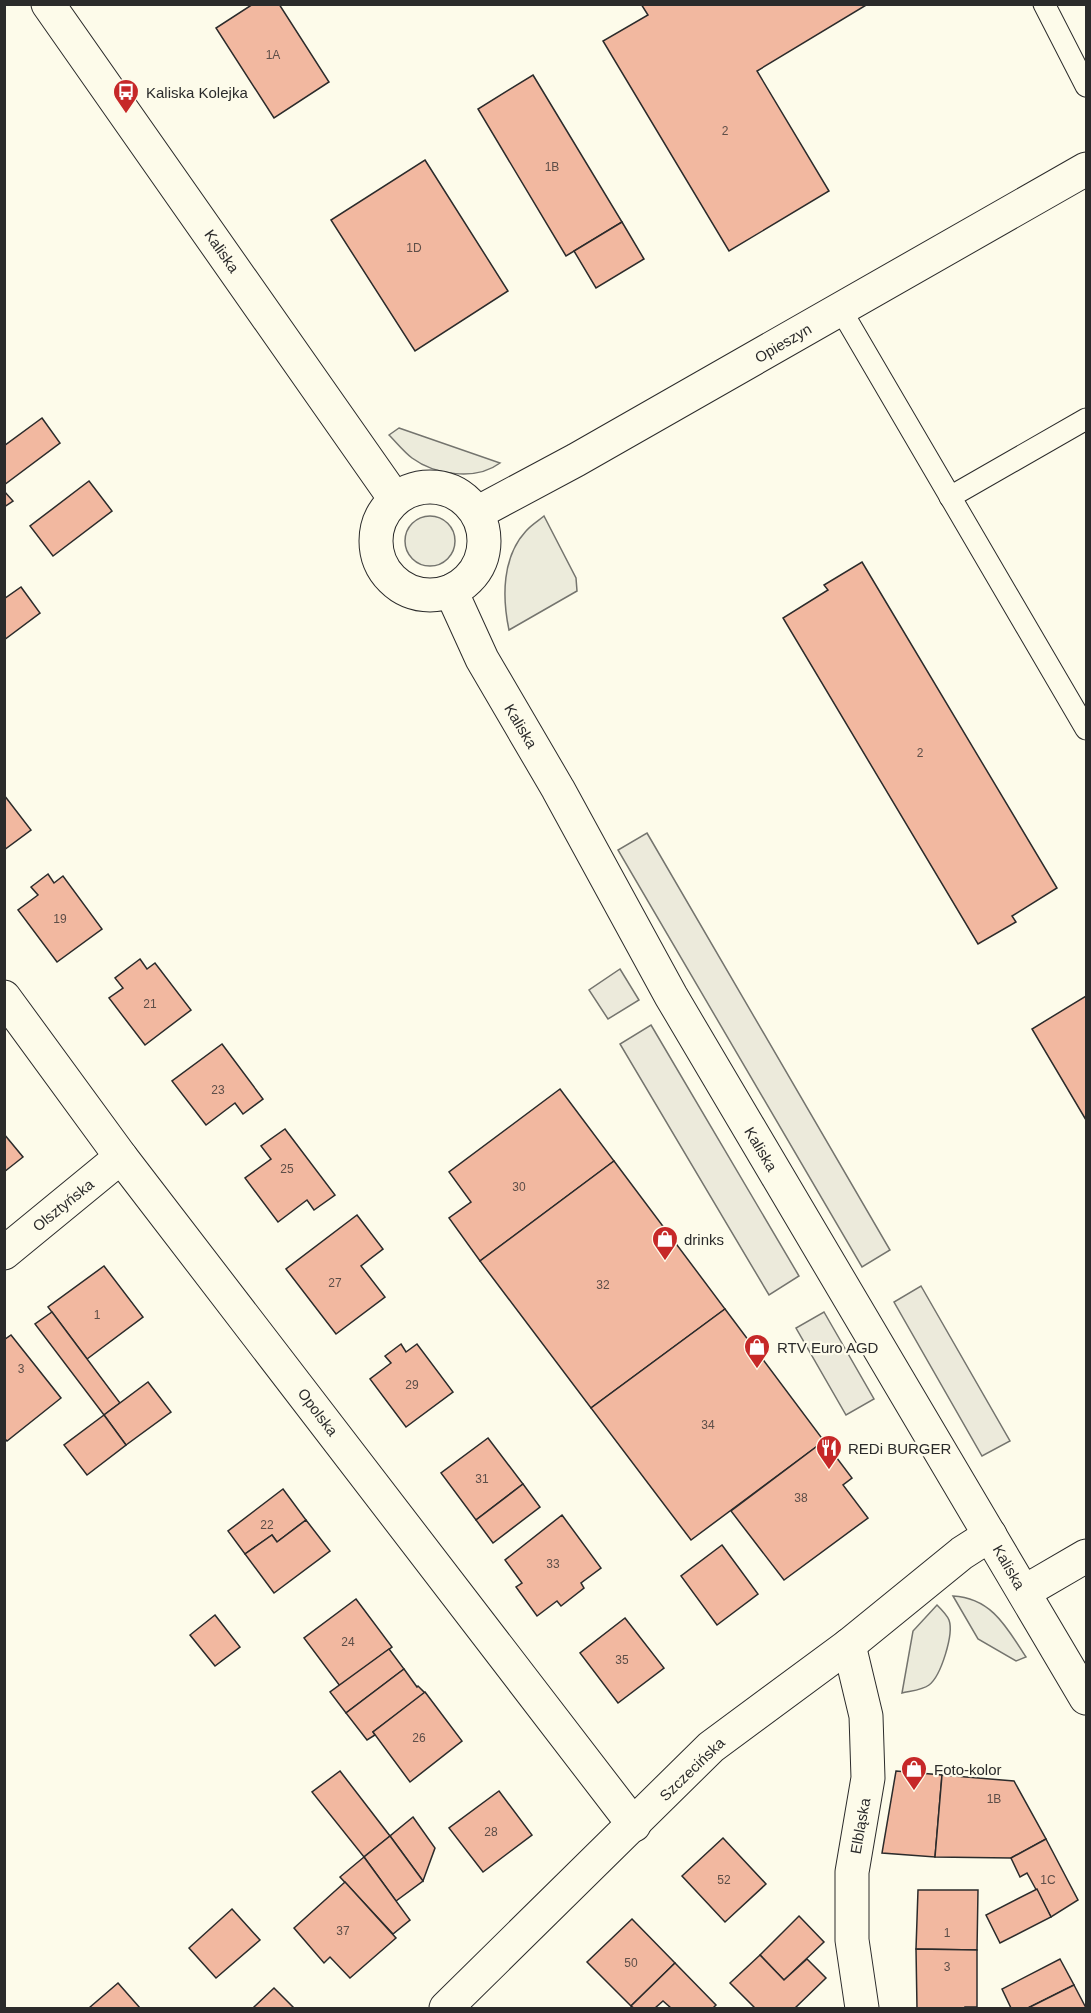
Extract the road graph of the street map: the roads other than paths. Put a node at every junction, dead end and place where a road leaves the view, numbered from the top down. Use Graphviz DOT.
graph roads {
  1 [pos="48,4"];
  2 [pos="1044,4"];
  3 [pos="1086,86"];
  4 [pos="1086,169"];
  5 [pos="841,310"];
  6 [pos="1086,419"];
  7 [pos="950,497"];
  8 [pos="395,499"];
  9 [pos="477,513"];
  10 [pos="451,591"];
  11 [pos="1086,729"];
  12 [pos="4,997"];
  13 [pos="121,1157"];
  14 [pos="4,1252"];
  15 [pos="990,1535"];
  16 [pos="1086,1556"];
  17 [pos="1024,1592"];
  18 [pos="849,1645"];
  19 [pos="1086,1698"];
  20 [pos="634,1825"];
  21 [pos="446,2008"];
  22 [pos="862,2008"];
  1 -- 8 [label="street, Kaliska"];
  2 -- 3 [label="lane"];
  4 -- 5 [label="street, Opieszyn"];
  5 -- 7 [label="lane"];
  5 -- 9 [label="street, Opieszyn"];
  6 -- 7 [label="lane"];
  7 -- 11 [label="lane"];
  8 -- 9 [label="street"];
  8 -- 10 [label="street"];
  9 -- 10 [label="street"];
  10 -- 15 [label="street, Kaliska"];
  12 -- 13 [label="street, Opolska"];
  13 -- 14 [label="street, Olsztyńska"];
  13 -- 20 [label="street, Opolska"];
  15 -- 17 [label="street, Kaliska"];
  15 -- 18 [label="street, Szczecińska"];
  16 -- 17 [label="street"];
  17 -- 19 [label="street, Kaliska"];
  18 -- 20 [label="street, Szczecińska"];
  18 -- 22 [label="street, Elbląska"];
  20 -- 21 [label="street, Szczecińska"];
}
